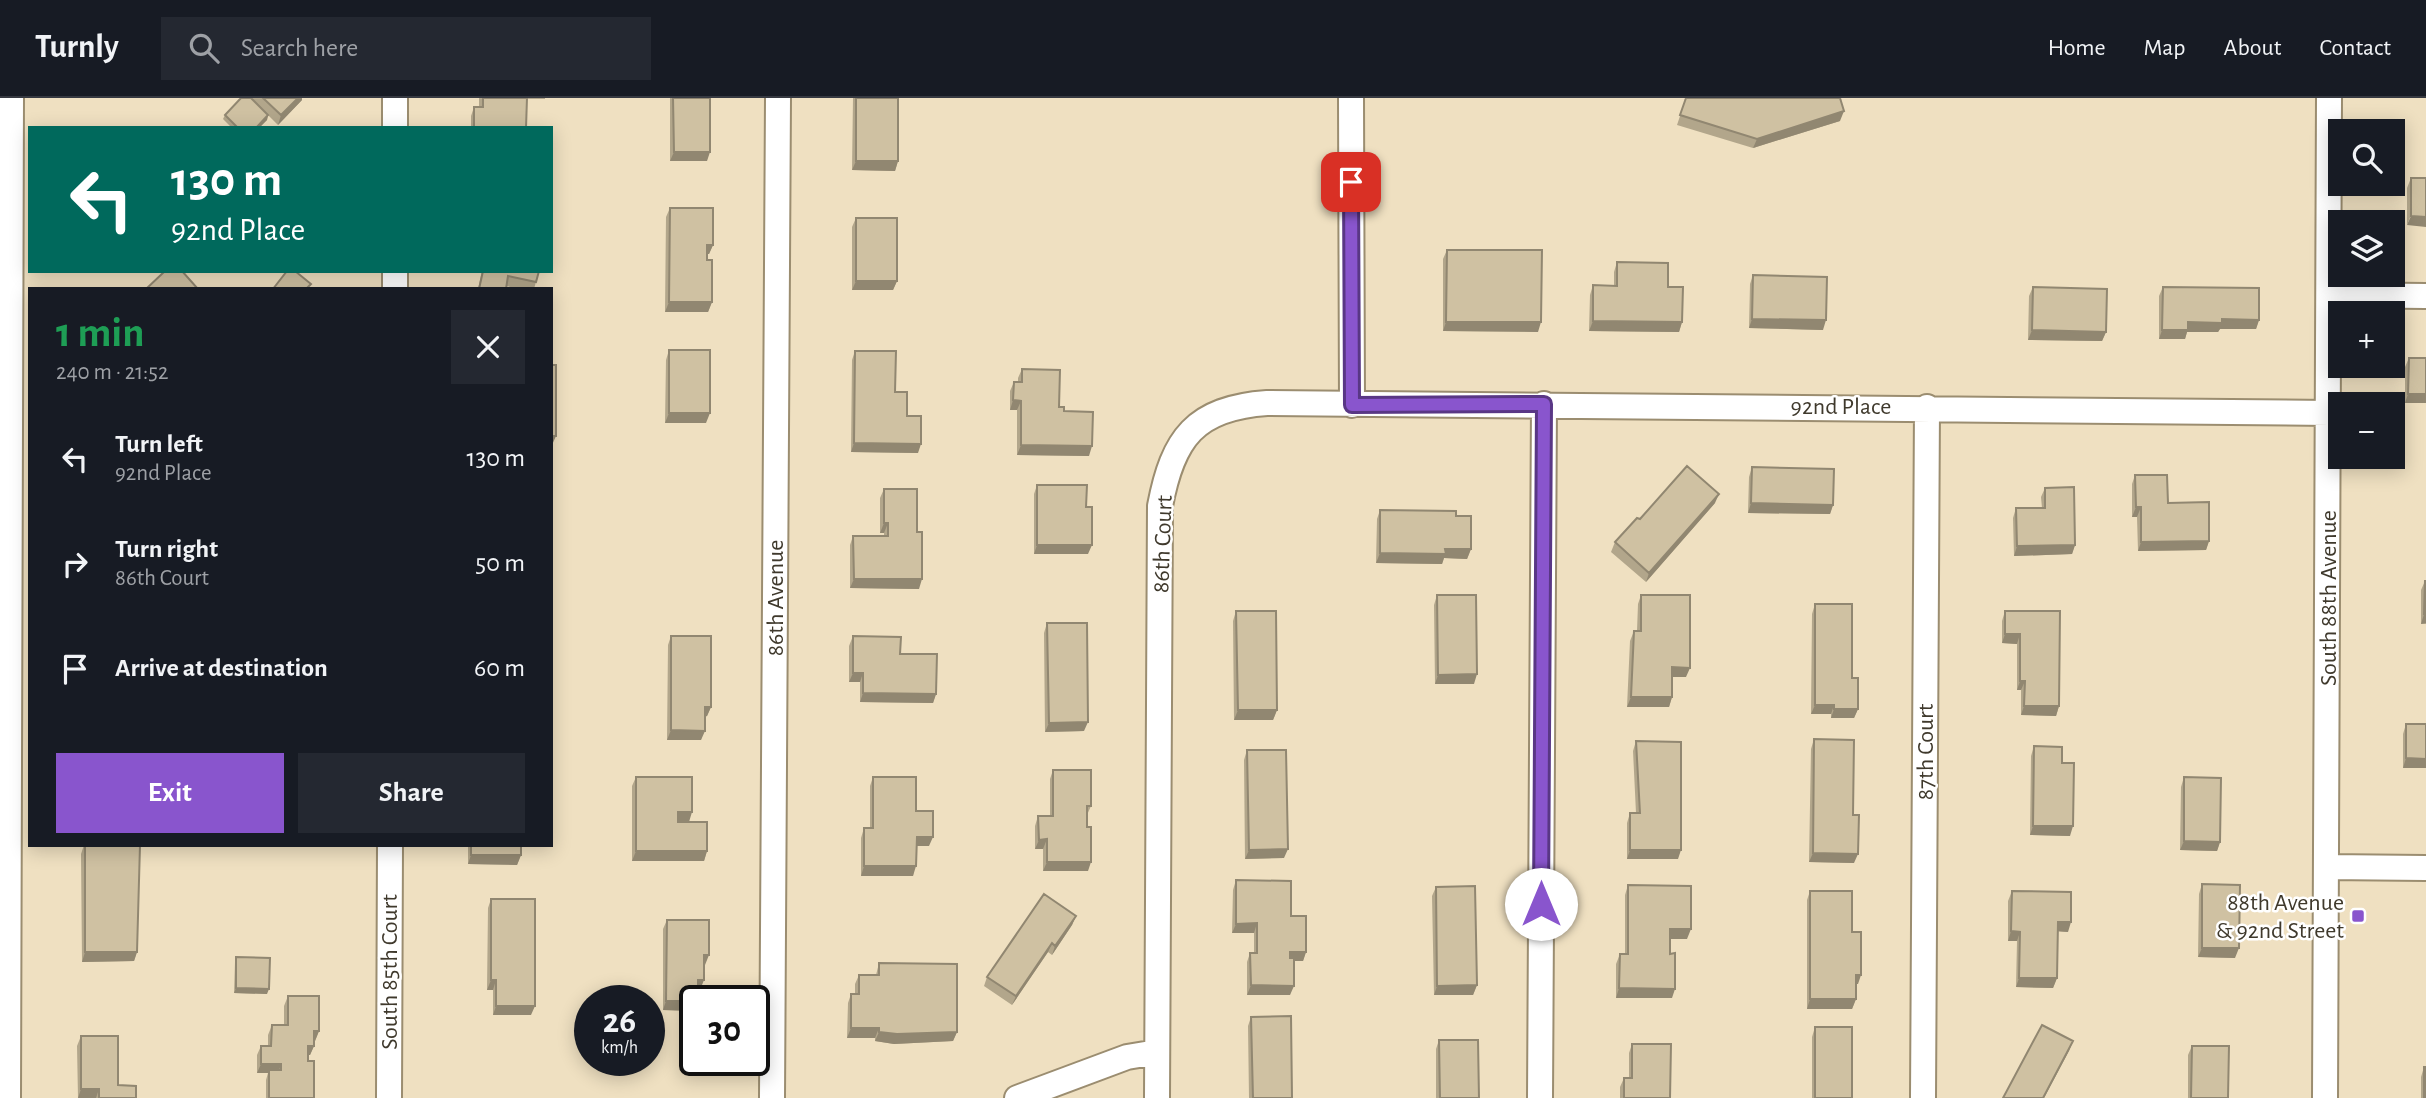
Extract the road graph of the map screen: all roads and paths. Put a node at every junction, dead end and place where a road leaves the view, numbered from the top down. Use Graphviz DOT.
graph roads {
  1 [pos="11,98"];
  2 [pos="395,98"];
  3 [pos="778,98"];
  4 [pos="1351,98"];
  5 [pos="2329,98"];
  6 [pos="395,126"];
  7 [pos="14,193"];
  8 [pos="2330,295"];
  9 [pos="2426,296"];
  10 [pos="2329,392"];
  11 [pos="1544,404"];
  12 [pos="1352,405"];
  13 [pos="1927,407"];
  14 [pos="2328,413"];
  15 [pos="2329,469"];
  16 [pos="390,847"];
  17 [pos="2326,867"];
  18 [pos="2426,868"];
  19 [pos="1157,1052"];
  20 [pos="8,1098"];
  21 [pos="390,1098"];
  22 [pos="772,1098"];
  23 [pos="1017,1098"];
  24 [pos="1157,1098"];
  25 [pos="1541,1098"];
  26 [pos="1923,1098"];
  27 [pos="2325,1098"];
  1 -- 7 [label="street"];
  2 -- 6 [label="street"];
  3 -- 22 [label="street, 86th Avenue"];
  4 -- 12 [label="street"];
  5 -- 8 [label="street, South 88th Avenue"];
  7 -- 20 [label="street"];
  8 -- 9 [label="street"];
  8 -- 10 [label="street, South 88th Avenue"];
  11 -- 12 [label="street, 92nd Place"];
  11 -- 13 [label="street, 92nd Place"];
  11 -- 25 [label="street"];
  12 -- 19 [label="street, 86th Court"];
  13 -- 14 [label="street, 92nd Place"];
  13 -- 26 [label="street, 87th Court"];
  15 -- 17 [label="street, South 88th Avenue"];
  16 -- 21 [label="street, South 85th Court"];
  17 -- 18 [label="street"];
  17 -- 27 [label="street, South 88th Avenue"];
  19 -- 23 [label="street"];
  19 -- 24 [label="street, 86th Court"];
}
